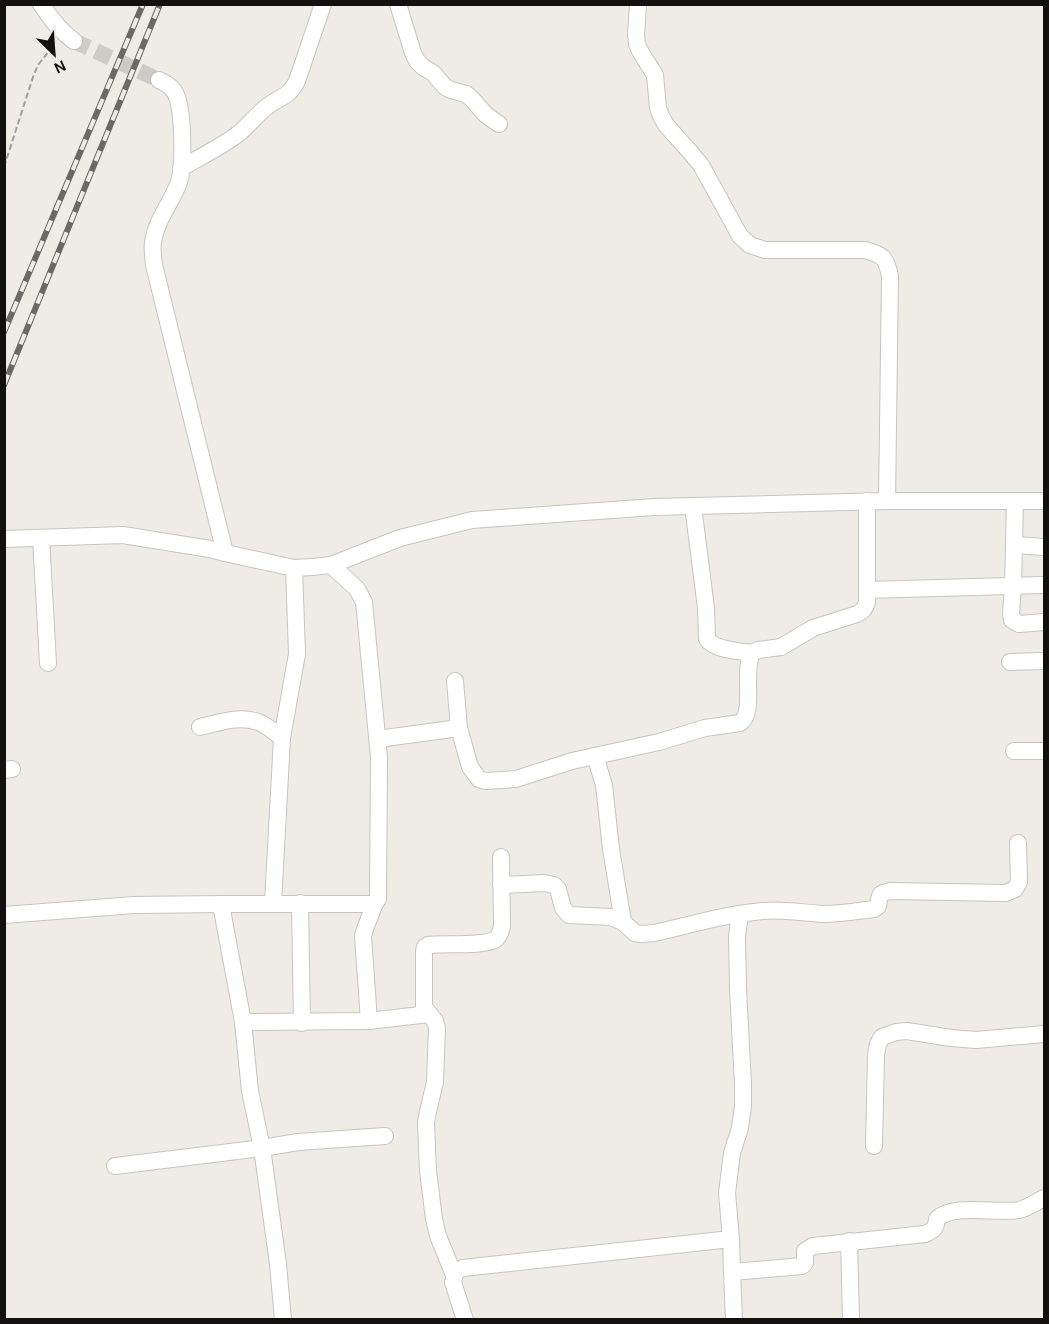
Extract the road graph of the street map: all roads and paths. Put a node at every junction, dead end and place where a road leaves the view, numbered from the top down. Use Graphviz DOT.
graph roads {
  1 [pos="41,4"];
  2 [pos="323,4"];
  3 [pos="398,4"];
  4 [pos="638,4"];
  5 [pos="69,38"];
  6 [pos="159,80"];
  7 [pos="499,124"];
  8 [pos="4,167"];
  9 [pos="181,168"];
  10 [pos="867,501"];
  11 [pos="887,501"];
  12 [pos="1015,501"];
  13 [pos="1044,501"];
  14 [pos="693,506"];
  15 [pos="41,538"];
  16 [pos="4,539"];
  17 [pos="1014,545"];
  18 [pos="1044,547"];
  19 [pos="225,554"];
  20 [pos="331,565"];
  21 [pos="294,568"];
  22 [pos="1044,585"];
  23 [pos="1013,586"];
  24 [pos="867,590"];
  25 [pos="1044,622"];
  26 [pos="752,653"];
  27 [pos="1044,661"];
  28 [pos="1010,662"];
  29 [pos="48,663"];
  30 [pos="455,681"];
  31 [pos="200,727"];
  32 [pos="459,728"];
  33 [pos="282,738"];
  34 [pos="378,739"];
  35 [pos="1014,751"];
  36 [pos="1044,751"];
  37 [pos="595,756"];
  38 [pos="1018,843"];
  39 [pos="501,857"];
  40 [pos="501,885"];
  41 [pos="273,903"];
  42 [pos="300,903"];
  43 [pos="375,903"];
  44 [pos="223,904"];
  45 [pos="740,914"];
  46 [pos="4,915"];
  47 [pos="623,922"];
  48 [pos="429,1014"];
  49 [pos="369,1021"];
  50 [pos="243,1022"];
  51 [pos="302,1023"];
  52 [pos="1044,1034"];
  53 [pos="385,1136"];
  54 [pos="874,1146"];
  55 [pos="262,1148"];
  56 [pos="115,1166"];
  57 [pos="1044,1198"];
  58 [pos="731,1239"];
  59 [pos="849,1241"];
  60 [pos="732,1272"];
  61 [pos="454,1275"];
  62 [pos="283,1320"];
  63 [pos="465,1320"];
  64 [pos="734,1320"];
  65 [pos="851,1320"];
  1 -- 5 [label="street"];
  2 -- 9 [label="street"];
  3 -- 7 [label="street"];
  4 -- 11 [label="street"];
  5 -- 8 [label="path"];
  6 -- 9 [label="street"];
  9 -- 19 [label="street"];
  10 -- 11 [label="street"];
  10 -- 14 [label="street"];
  10 -- 24 [label="street"];
  11 -- 12 [label="street"];
  12 -- 13 [label="street"];
  12 -- 17 [label="street"];
  14 -- 20 [label="street"];
  14 -- 26 [label="street"];
  15 -- 16 [label="street"];
  15 -- 19 [label="street"];
  15 -- 29 [label="street"];
  17 -- 18 [label="street"];
  17 -- 23 [label="street"];
  19 -- 21 [label="street"];
  20 -- 21 [label="street"];
  20 -- 34 [label="street"];
  21 -- 33 [label="street"];
  22 -- 23 [label="street"];
  23 -- 24 [label="street"];
  23 -- 25 [label="street"];
  24 -- 26 [label="street"];
  26 -- 37 [label="street"];
  27 -- 28 [label="street"];
  30 -- 32 [label="street"];
  31 -- 33 [label="street"];
  32 -- 34 [label="street"];
  32 -- 37 [label="street"];
  33 -- 41 [label="street"];
  34 -- 43 [label="street"];
  35 -- 36 [label="street"];
  37 -- 47 [label="street"];
  38 -- 45 [label="street"];
  39 -- 40 [label="street"];
  40 -- 47 [label="street"];
  40 -- 48 [label="street"];
  41 -- 42 [label="street"];
  41 -- 44 [label="street"];
  42 -- 43 [label="street"];
  42 -- 51 [label="street"];
  43 -- 49 [label="street"];
  44 -- 46 [label="street"];
  44 -- 50 [label="street"];
  45 -- 47 [label="street"];
  45 -- 58 [label="street"];
  48 -- 49 [label="street"];
  48 -- 61 [label="street"];
  49 -- 51 [label="street"];
  50 -- 51 [label="street"];
  50 -- 55 [label="street"];
  52 -- 54 [label="street"];
  53 -- 55 [label="street"];
  55 -- 56 [label="street"];
  55 -- 62 [label="street"];
  57 -- 59 [label="street"];
  58 -- 60 [label="street"];
  58 -- 61 [label="street"];
  59 -- 60 [label="street"];
  59 -- 65 [label="street"];
  60 -- 64 [label="street"];
  61 -- 63 [label="street"];
}
